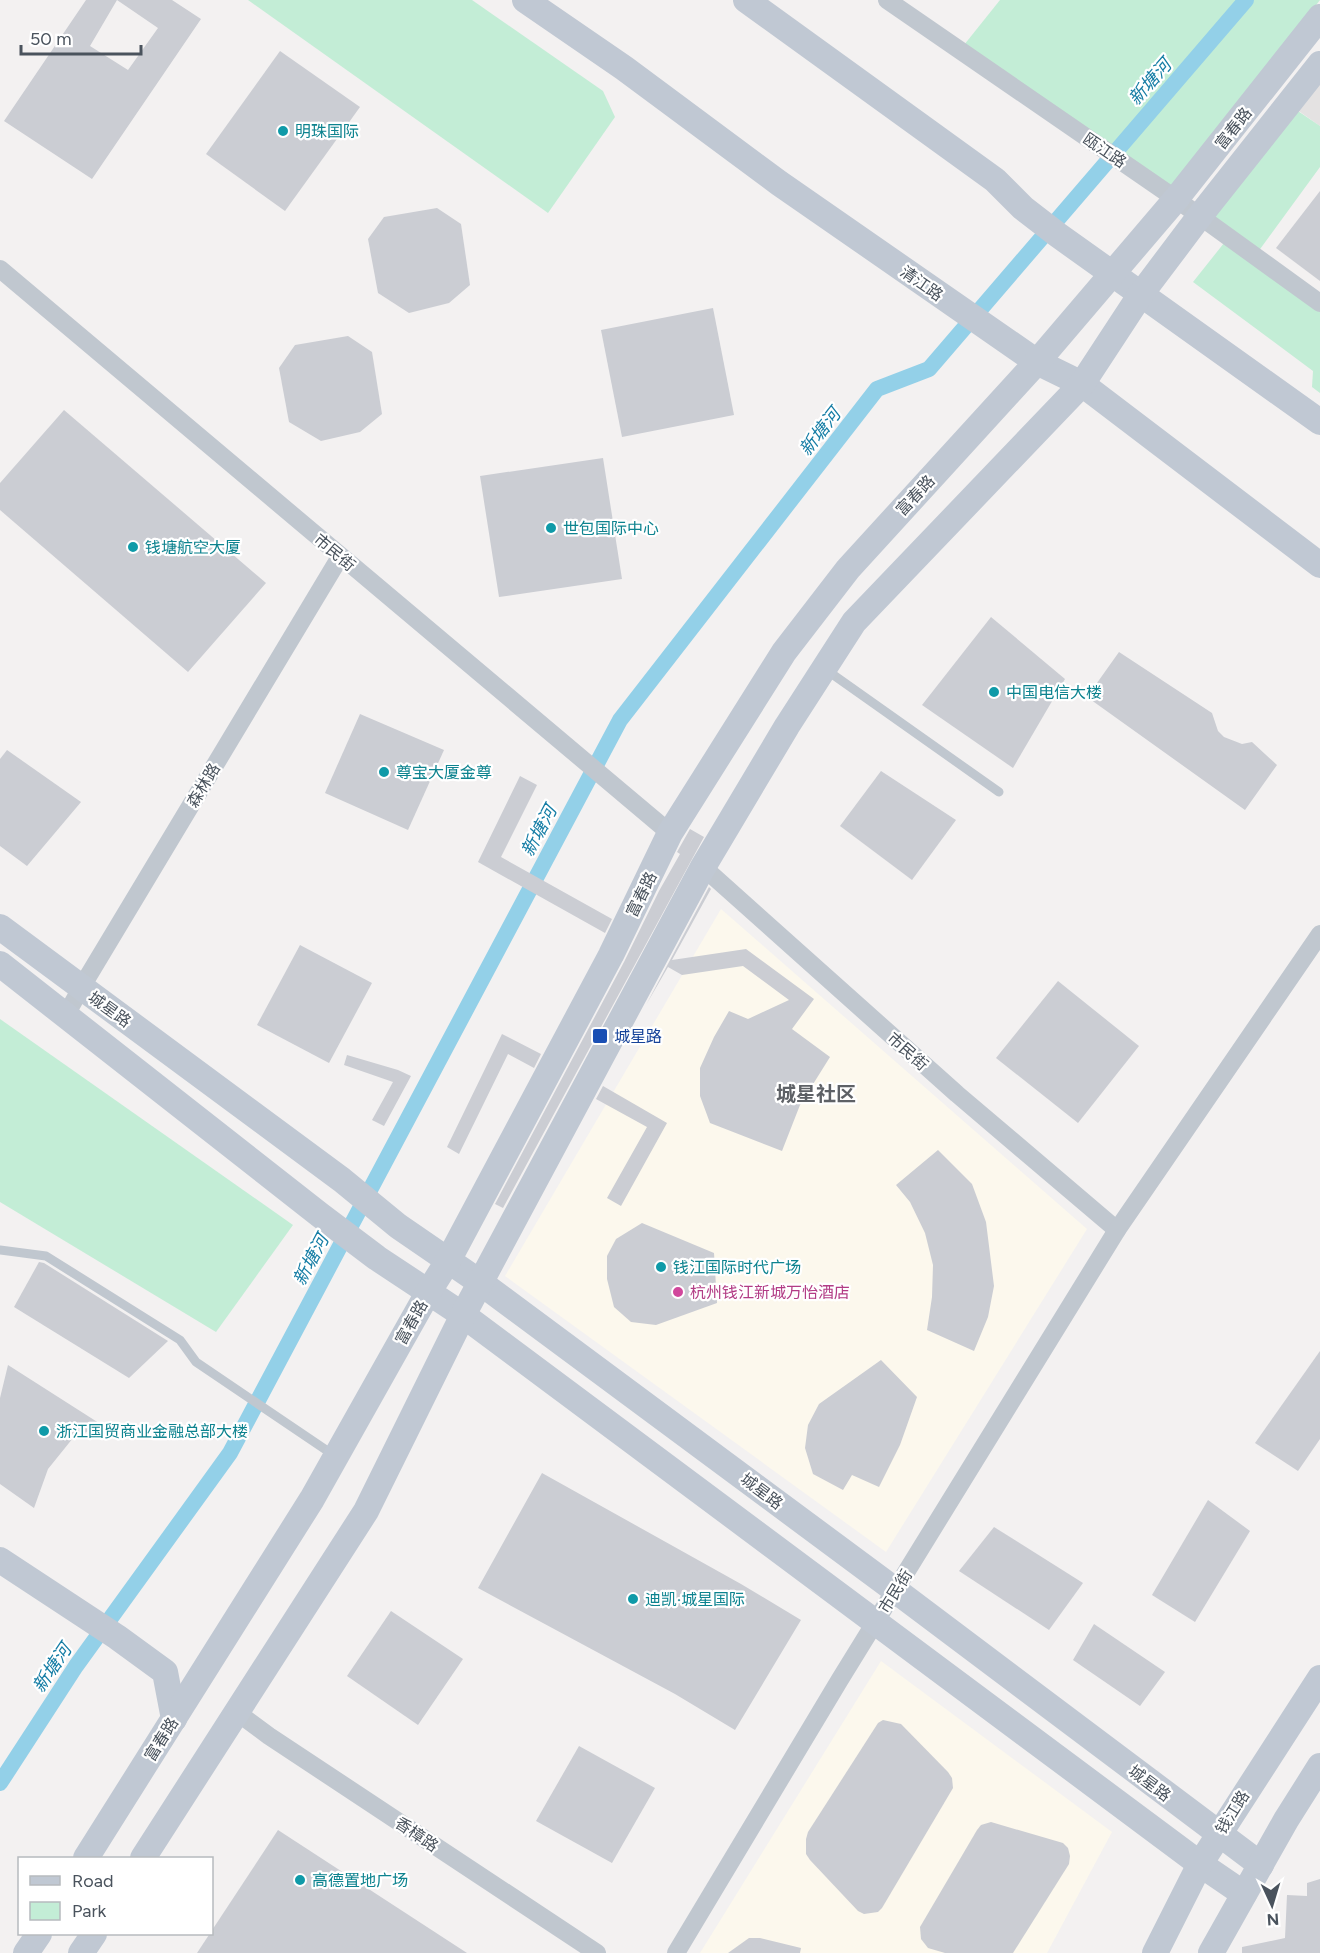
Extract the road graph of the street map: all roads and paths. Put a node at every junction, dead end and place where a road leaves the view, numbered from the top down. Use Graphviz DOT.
graph roads {
  1 [pos="525,0"];
  2 [pos="746,0"];
  3 [pos="887,0"];
  4 [pos="1320,16"];
  5 [pos="1320,64"];
  6 [pos="1176,199"];
  7 [pos="1199,217"];
  8 [pos="0,269"];
  9 [pos="1112,274"];
  10 [pos="1141,294"];
  11 [pos="1320,303"];
  12 [pos="1037,362"];
  13 [pos="1082,384"];
  14 [pos="1320,422"];
  15 [pos="340,556"];
  16 [pos="1320,565"];
  17 [pos="824,669"];
  18 [pos="999,792"];
  19 [pos="670,833"];
  20 [pos="703,867"];
  21 [pos="0,927"];
  22 [pos="1320,934"];
  23 [pos="0,964"];
  24 [pos="81,988"];
  25 [pos="66,1015"];
  26 [pos="1117,1230"];
  27 [pos="0,1250"];
  28 [pos="448,1261"];
  29 [pos="481,1283"];
  30 [pos="429,1291"];
  31 [pos="463,1315"];
  32 [pos="336,1457"];
  33 [pos="0,1560"];
  34 [pos="895,1590"];
  35 [pos="876,1622"];
  36 [pos="213,1657"];
  37 [pos="165,1672"];
  38 [pos="1320,1678"];
  39 [pos="238,1713"];
  40 [pos="174,1719"];
  41 [pos="1320,1766"];
  42 [pos="1218,1835"];
  43 [pos="87,1857"];
  44 [pos="144,1857"];
  45 [pos="1200,1864"];
  46 [pos="1260,1865"];
  47 [pos="1244,1894"];
  48 [pos="38,1935"];
  49 [pos="93,1935"];
  50 [pos="26,1953"];
  51 [pos="81,1953"];
  52 [pos="597,1953"];
  53 [pos="676,1953"];
  54 [pos="1155,1953"];
  55 [pos="1210,1953"];
  1 -- 12 [label="main road, 清江路"];
  2 -- 9 [label="main road"];
  3 -- 6 [label="street, 瓯江路"];
  4 -- 6 [label="main road, 富春路"];
  5 -- 7 [label="main road, 富春路"];
  6 -- 7 [label="street, 瓯江路"];
  6 -- 9 [label="main road, 富春路"];
  7 -- 10 [label="main road, 富春路"];
  7 -- 11 [label="street, 瓯江路"];
  8 -- 15 [label="street, 市民街"];
  9 -- 10 [label="main road"];
  9 -- 12 [label="main road, 富春路"];
  10 -- 13 [label="main road, 富春路"];
  10 -- 14 [label="main road"];
  12 -- 13 [label="main road, 清江路"];
  12 -- 19 [label="main road, 富春路"];
  13 -- 16 [label="main road, 清江路"];
  13 -- 17 [label="main road, 富春路"];
  15 -- 19 [label="street, 市民街"];
  15 -- 24 [label="street, 森林路"];
  17 -- 18 [label="lane"];
  17 -- 20 [label="main road, 富春路"];
  19 -- 28 [label="main road, 富春路"];
  20 -- 26 [label="street, 市民街"];
  20 -- 29 [label="main road, 富春路"];
  21 -- 24 [label="main road, 城星路"];
  22 -- 26 [label="street, 市民街"];
  23 -- 25 [label="main road, 城星路"];
  24 -- 25 [label="street, 森林路"];
  24 -- 28 [label="main road, 城星路"];
  25 -- 30 [label="main road, 城星路"];
  26 -- 34 [label="street, 市民街"];
  27 -- 32 [label="lane"];
  28 -- 29 [label="main road, 城星路"];
  28 -- 30 [label="main road, 富春路"];
  29 -- 31 [label="main road, 富春路"];
  29 -- 34 [label="main road, 城星路"];
  30 -- 31 [label="main road, 城星路"];
  30 -- 32 [label="main road, 富春路"];
  31 -- 35 [label="main road, 城星路"];
  31 -- 39 [label="main road, 富春路"];
  32 -- 36 [label="main road, 富春路"];
  33 -- 37 [label="main road"];
  34 -- 35 [label="street, 市民街"];
  34 -- 42 [label="main road, 城星路"];
  35 -- 45 [label="main road, 城星路"];
  35 -- 53 [label="street, 市民街"];
  36 -- 37 [label="main road"];
  36 -- 40 [label="main road, 富春路"];
  37 -- 40 [label="main road"];
  38 -- 42 [label="main road, 钱江路"];
  39 -- 44 [label="main road, 富春路"];
  39 -- 52 [label="street, 香樟路"];
  40 -- 43 [label="main road, 富春路"];
  41 -- 46 [label="main road"];
  42 -- 45 [label="main road, 钱江路"];
  42 -- 46 [label="main road, 城星路"];
  45 -- 47 [label="main road, 城星路"];
  45 -- 54 [label="main road, 钱江路"];
  46 -- 47 [label="main road"];
  47 -- 55 [label="main road"];
  48 -- 50 [label="main road"];
  49 -- 51 [label="main road"];
}
